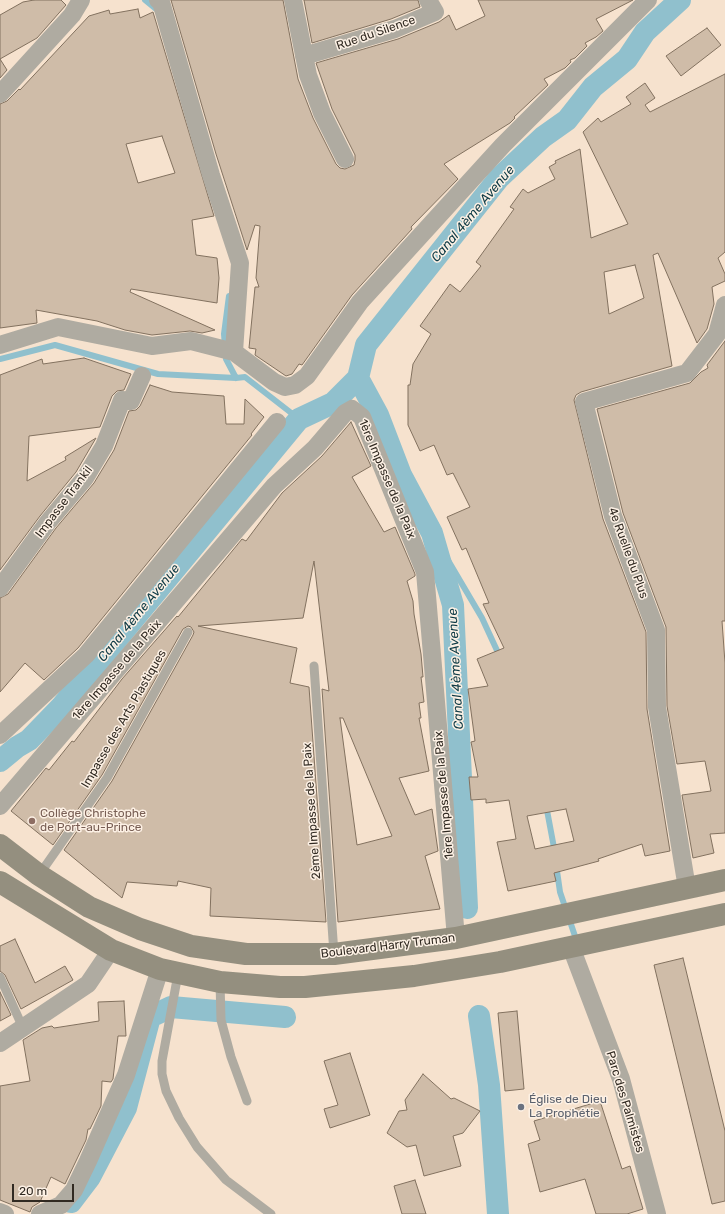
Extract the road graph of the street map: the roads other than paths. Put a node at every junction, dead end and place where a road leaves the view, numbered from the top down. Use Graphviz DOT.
graph roads {
  1 [pos="158,0"];
  2 [pos="293,0"];
  3 [pos="428,0"];
  4 [pos="648,0"];
  5 [pos="77,8"];
  6 [pos="304,56"];
  7 [pos="0,94"];
  8 [pos="345,159"];
  9 [pos="725,305"];
  10 [pos="0,345"];
  11 [pos="234,352"];
  12 [pos="142,376"];
  13 [pos="277,422"];
  14 [pos="0,588"];
  15 [pos="188,632"];
  16 [pos="314,666"];
  17 [pos="0,735"];
  18 [pos="0,806"];
  19 [pos="0,845"];
  20 [pos="38,875"];
  21 [pos="725,880"];
  22 [pos="0,882"];
  23 [pos="687,888"];
  24 [pos="725,914"];
  25 [pos="456,938"];
  26 [pos="570,947"];
  27 [pos="111,950"];
  28 [pos="334,954"];
  29 [pos="169,971"];
  30 [pos="0,977"];
  31 [pos="220,982"];
  32 [pos="23,1028"];
  33 [pos="0,1043"];
  34 [pos="247,1101"];
  35 [pos="0,1212"];
  36 [pos="5,1214"];
  37 [pos="40,1214"];
  38 [pos="271,1214"];
  39 [pos="657,1214"];
  1 -- 11 [label="street"];
  2 -- 6 [label="street"];
  3 -- 6 [label="street, Rue du Silence"];
  4 -- 11 [label="street"];
  5 -- 7 [label="street"];
  6 -- 8 [label="street"];
  9 -- 23 [label="street, 4e Ruelle du Plus"];
  10 -- 11 [label="street"];
  12 -- 14 [label="street, Impasse Trankil"];
  13 -- 17 [label="street"];
  15 -- 20 [label="lane, Impasse des Arts Plastiques"];
  16 -- 28 [label="lane, 2ème Impasse de la Paix"];
  18 -- 25 [label="street, 1ère Impasse de la Paix"];
  19 -- 20 [label="main road, Boulevard Harry Truman"];
  20 -- 28 [label="main road, Boulevard Harry Truman"];
  21 -- 23 [label="main road, Boulevard Harry Truman"];
  22 -- 27 [label="main road"];
  23 -- 25 [label="main road, Boulevard Harry Truman"];
  24 -- 26 [label="main road"];
  25 -- 28 [label="main road, Boulevard Harry Truman"];
  26 -- 31 [label="main road"];
  26 -- 39 [label="street, Parc des Palmistes"];
  27 -- 29 [label="main road"];
  27 -- 32 [label="street"];
  29 -- 31 [label="main road"];
  29 -- 37 [label="street"];
  29 -- 38 [label="lane"];
  30 -- 32 [label="lane"];
  31 -- 34 [label="lane"];
  32 -- 33 [label="street"];
  35 -- 36 [label="street"];
}
